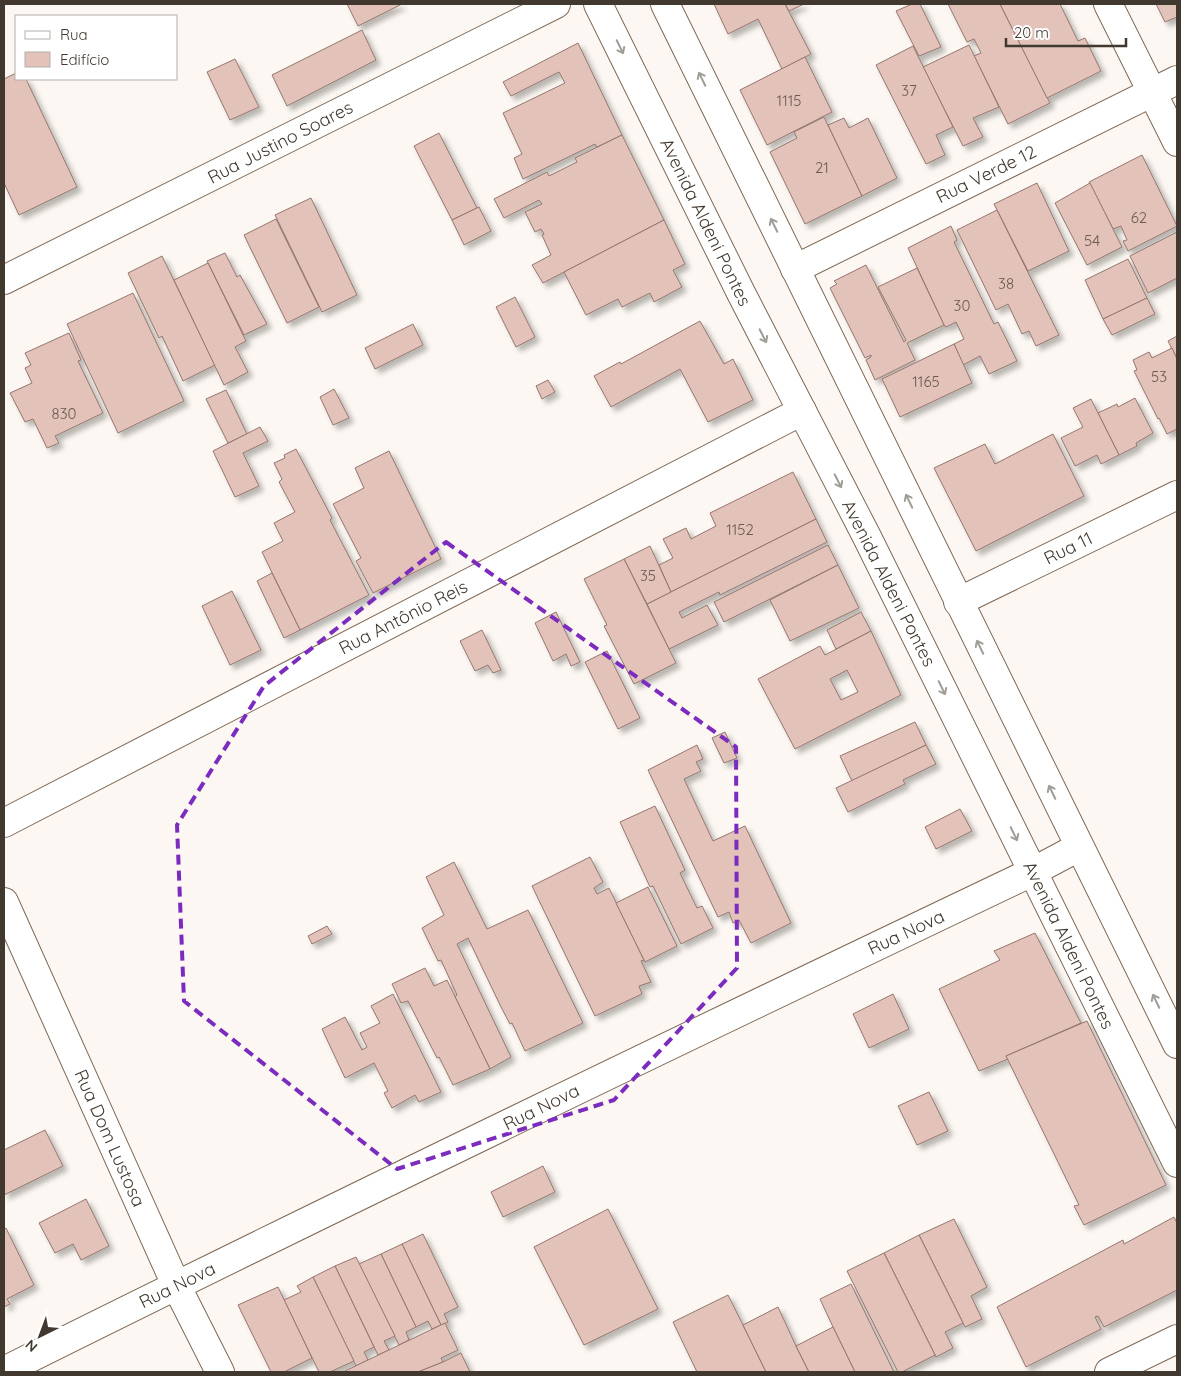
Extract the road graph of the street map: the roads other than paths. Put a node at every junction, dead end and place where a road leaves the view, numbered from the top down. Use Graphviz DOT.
graph roads {
  1 [pos="556,4"];
  2 [pos="598,4"];
  3 [pos="665,4"];
  4 [pos="1108,4"];
  5 [pos="1177,80"];
  6 [pos="1152,92"];
  7 [pos="1177,142"];
  8 [pos="795,269"];
  9 [pos="4,280"];
  10 [pos="802,411"];
  11 [pos="1177,495"];
  12 [pos="958,602"];
  13 [pos="4,823"];
  14 [pos="1079,847"];
  15 [pos="1032,872"];
  16 [pos="4,902"];
  17 [pos="1177,1044"];
  18 [pos="1177,1163"];
  19 [pos="176,1285"];
  20 [pos="1177,1339"];
  21 [pos="4,1371"];
  22 [pos="220,1372"];
  23 [pos="1109,1372"];
  1 -- 9 [label="street, Rua Justino Soares"];
  2 -- 10 [label="street, Avenida Aldeni Pontes, one-way"];
  8 -- 3 [label="street, one-way"];
  4 -- 6 [label="street"];
  5 -- 6 [label="street, Rua Verde 12"];
  6 -- 7 [label="street"];
  6 -- 8 [label="street, Rua Verde 12"];
  12 -- 8 [label="street, one-way"];
  10 -- 13 [label="street, Rua Antônio Reis"];
  10 -- 15 [label="street, Avenida Aldeni Pontes, one-way"];
  11 -- 12 [label="street, Rua 11"];
  14 -- 12 [label="street, one-way"];
  14 -- 15 [label="street, Rua Nova"];
  17 -- 14 [label="street, one-way"];
  15 -- 18 [label="street, Avenida Aldeni Pontes"];
  15 -- 19 [label="street, Rua Nova"];
  16 -- 19 [label="street, Rua Dom Lustosa"];
  19 -- 21 [label="street, Rua Nova"];
  19 -- 22 [label="street, Rua Dom Lustosa"];
  20 -- 23 [label="street"];
}
